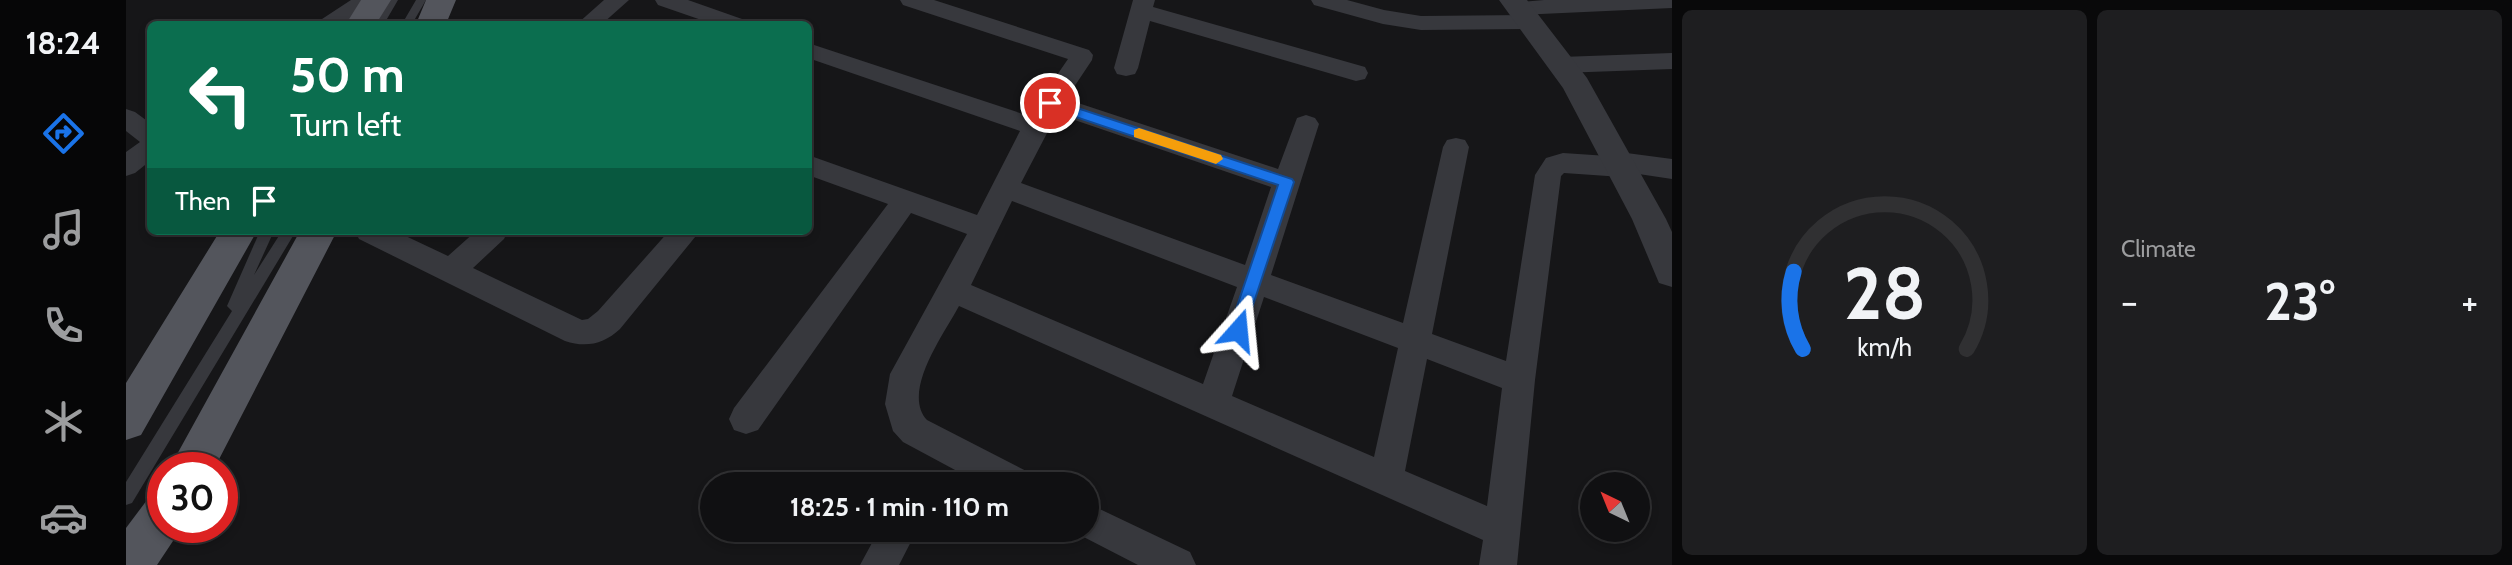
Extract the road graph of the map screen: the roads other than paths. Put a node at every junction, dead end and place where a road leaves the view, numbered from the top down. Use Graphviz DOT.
graph roads {
  1 [pos="366,0"];
  2 [pos="376,0"];
  3 [pos="393,0"];
  4 [pos="618,0"];
  5 [pos="666,0"];
  6 [pos="911,0"];
  7 [pos="1322,0"];
  8 [pos="1672,1"];
  9 [pos="1143,6"];
  10 [pos="1520,10"];
  11 [pos="334,21"];
  12 [pos="363,21"];
  13 [pos="381,21"];
  14 [pos="592,21"];
  15 [pos="721,21"];
  16 [pos="812,51"];
  17 [pos="1672,61"];
  18 [pos="1561,65"];
  19 [pos="1126,68"];
  20 [pos="1356,73"];
  21 [pos="1050,103"];
  22 [pos="126,118"];
  23 [pos="1306,124"];
  24 [pos="1035,127"];
  25 [pos="147,134"];
  26 [pos="1456,147"];
  27 [pos="147,150"];
  28 [pos="1620,164"];
  29 [pos="126,166"];
  30 [pos="812,166"];
  31 [pos="1672,169"];
  32 [pos="1287,182"];
  33 [pos="1006,188"];
  34 [pos="906,201"];
  35 [pos="1661,221"];
  36 [pos="983,229"];
  37 [pos="237,235"];
  38 [pos="265,235"];
  39 [pos="286,235"];
  40 [pos="317,235"];
  41 [pos="377,235"];
  42 [pos="490,235"];
  43 [pos="683,235"];
  44 [pos="451,271"];
  45 [pos="1672,273"];
  46 [pos="1254,281"];
  47 [pos="953,290"];
  48 [pos="1413,340"];
  49 [pos="213,352"];
  50 [pos="1519,380"];
  51 [pos="1213,404"];
  52 [pos="746,419"];
  53 [pos="126,421"];
  54 [pos="200,452"];
  55 [pos="992,472"];
  56 [pos="1386,480"];
  57 [pos="126,497"];
  58 [pos="1099,526"];
  59 [pos="1502,530"];
  60 [pos="892,542"];
  61 [pos="879,565"];
  62 [pos="1177,565"];
  63 [pos="1498,565"];
  1 -- 11 [label="street"];
  2 -- 12 [label="main road"];
  3 -- 13 [label="lane"];
  4 -- 14 [label="street"];
  5 -- 15 [label="street"];
  6 -- 21 [label="street"];
  7 -- 10 [label="street"];
  8 -- 10 [label="street"];
  9 -- 19 [label="street"];
  9 -- 20 [label="street"];
  10 -- 18 [label="street"];
  16 -- 24 [label="street"];
  17 -- 18 [label="street"];
  18 -- 28 [label="street"];
  21 -- 24 [label="street"];
  21 -- 32 [label="street"];
  22 -- 25 [label="street"];
  23 -- 32 [label="street"];
  24 -- 33 [label="street"];
  26 -- 48 [label="street"];
  27 -- 29 [label="street"];
  28 -- 31 [label="street"];
  28 -- 35 [label="street"];
  28 -- 50 [label="street"];
  30 -- 34 [label="street"];
  32 -- 46 [label="street"];
  33 -- 36 [label="street"];
  33 -- 46 [label="street"];
  34 -- 36 [label="street"];
  34 -- 52 [label="street"];
  35 -- 45 [label="street"];
  36 -- 47 [label="street"];
  37 -- 53 [label="main road"];
  38 -- 49 [label="lane"];
  39 -- 49 [label="lane"];
  40 -- 54 [label="main road"];
  41 -- 44 [label="street"];
  42 -- 44 [label="street"];
  43 -- 44 [label="street"];
  46 -- 48 [label="street"];
  46 -- 51 [label="street"];
  47 -- 51 [label="street"];
  47 -- 55 [label="street"];
  48 -- 50 [label="street"];
  48 -- 56 [label="street"];
  49 -- 57 [label="lane"];
  50 -- 59 [label="street"];
  51 -- 56 [label="street"];
  56 -- 59 [label="street"];
  58 -- 62 [label="street"];
  59 -- 63 [label="street"];
  60 -- 61 [label="street"];
}
